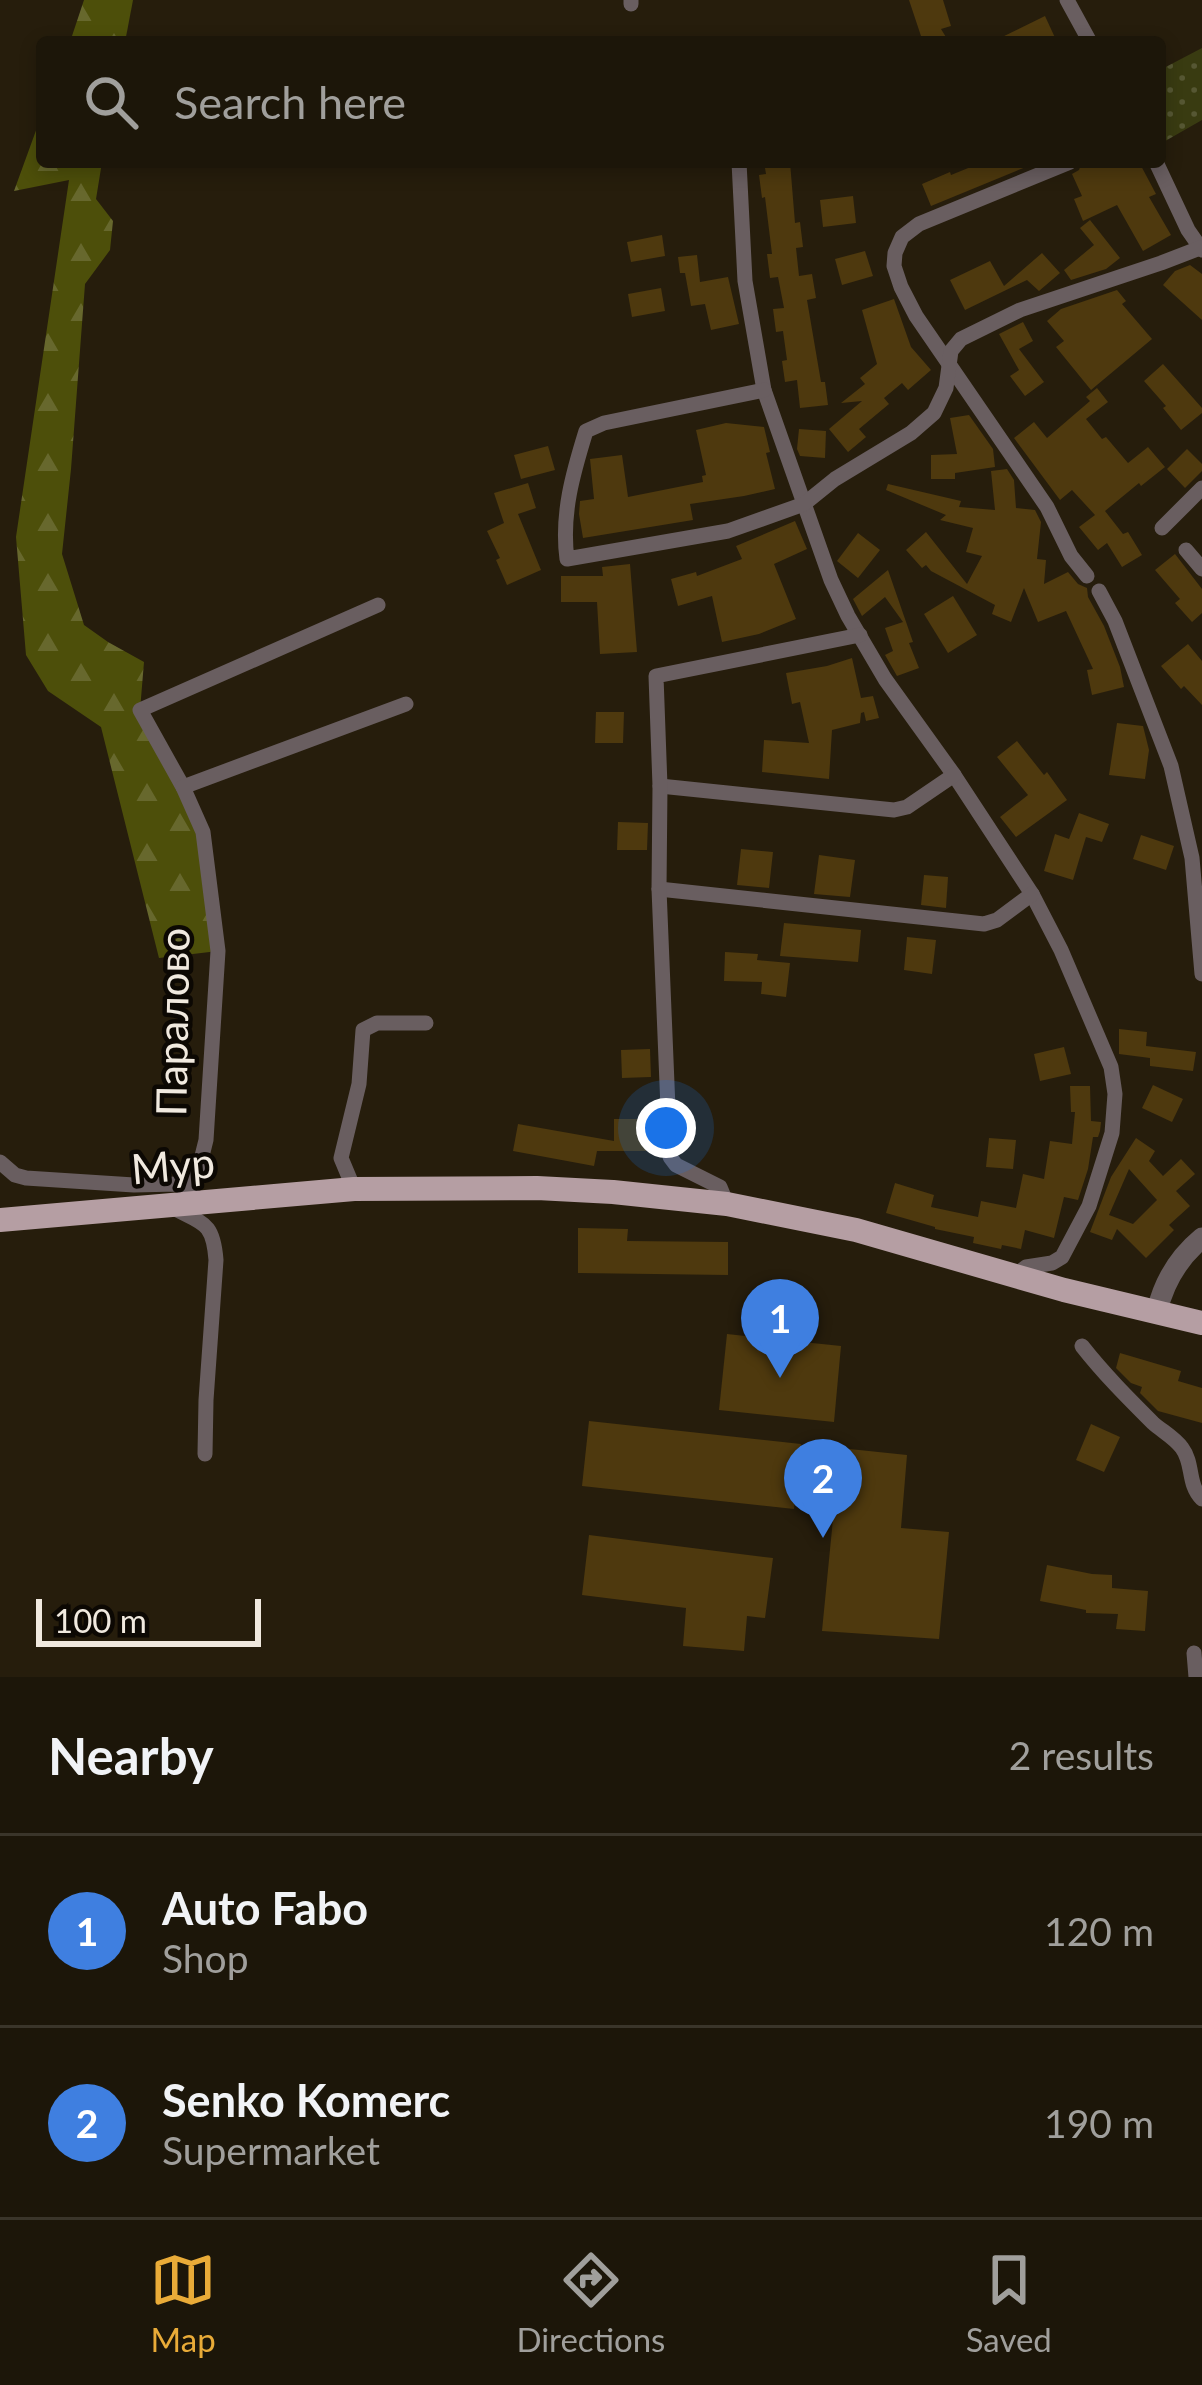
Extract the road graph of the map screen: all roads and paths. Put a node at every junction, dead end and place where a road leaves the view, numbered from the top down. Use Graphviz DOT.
graph roads {
  1 [pos="1067,0"];
  2 [pos="1087,36"];
  3 [pos="739,168"];
  4 [pos="1055,168"];
  5 [pos="1159,168"];
  6 [pos="1201,249"];
  7 [pos="949,360"];
  8 [pos="764,390"];
  9 [pos="1202,488"];
  10 [pos="804,504"];
  11 [pos="1162,528"];
  12 [pos="1186,550"];
  13 [pos="1202,569"];
  14 [pos="1087,576"];
  15 [pos="1099,591"];
  16 [pos="378,605"];
  17 [pos="860,635"];
  18 [pos="406,704"];
  19 [pos="953,775"];
  20 [pos="183,787"];
  21 [pos="659,787"];
  22 [pos="658,889"];
  23 [pos="1032,894"];
  24 [pos="1202,974"];
  25 [pos="426,1023"];
  26 [pos="0,1162"];
  27 [pos="354,1189"];
  28 [pos="184,1198"];
  29 [pos="727,1204"];
  30 [pos="0,1220"];
  31 [pos="1202,1238"];
  32 [pos="1014,1276"];
  33 [pos="1157,1311"];
  34 [pos="1202,1323"];
  35 [pos="1082,1346"];
  36 [pos="205,1454"];
  37 [pos="1202,1499"];
  38 [pos="1193,1653"];
  39 [pos="1196,1677"];
  1 -- 2 [label="street"];
  3 -- 8 [label="street"];
  4 -- 7 [label="street"];
  5 -- 6 [label="street"];
  6 -- 7 [label="street"];
  7 -- 10 [label="street"];
  7 -- 14 [label="street"];
  8 -- 10 [label="street"];
  8 -- 10 [label="street"];
  9 -- 11 [label="street"];
  10 -- 17 [label="street"];
  12 -- 13 [label="street"];
  15 -- 24 [label="street"];
  16 -- 20 [label="street, Паралово"];
  17 -- 19 [label="street"];
  17 -- 21 [label="street"];
  18 -- 20 [label="street"];
  19 -- 21 [label="street"];
  19 -- 23 [label="street"];
  20 -- 28 [label="street, Паралово"];
  21 -- 22 [label="street"];
  22 -- 23 [label="street"];
  22 -- 29 [label="street"];
  23 -- 32 [label="street"];
  25 -- 27 [label="street"];
  26 -- 28 [label="street"];
  27 -- 28 [label="main road, Мур"];
  27 -- 29 [label="main road, Мур"];
  28 -- 30 [label="main road, Мур"];
  28 -- 36 [label="street"];
  29 -- 32 [label="main road, Мур"];
  31 -- 33 [label="street"];
  32 -- 33 [label="main road, Мур"];
  33 -- 34 [label="main road, Мур"];
  35 -- 37 [label="street"];
  38 -- 39 [label="street"];
}
